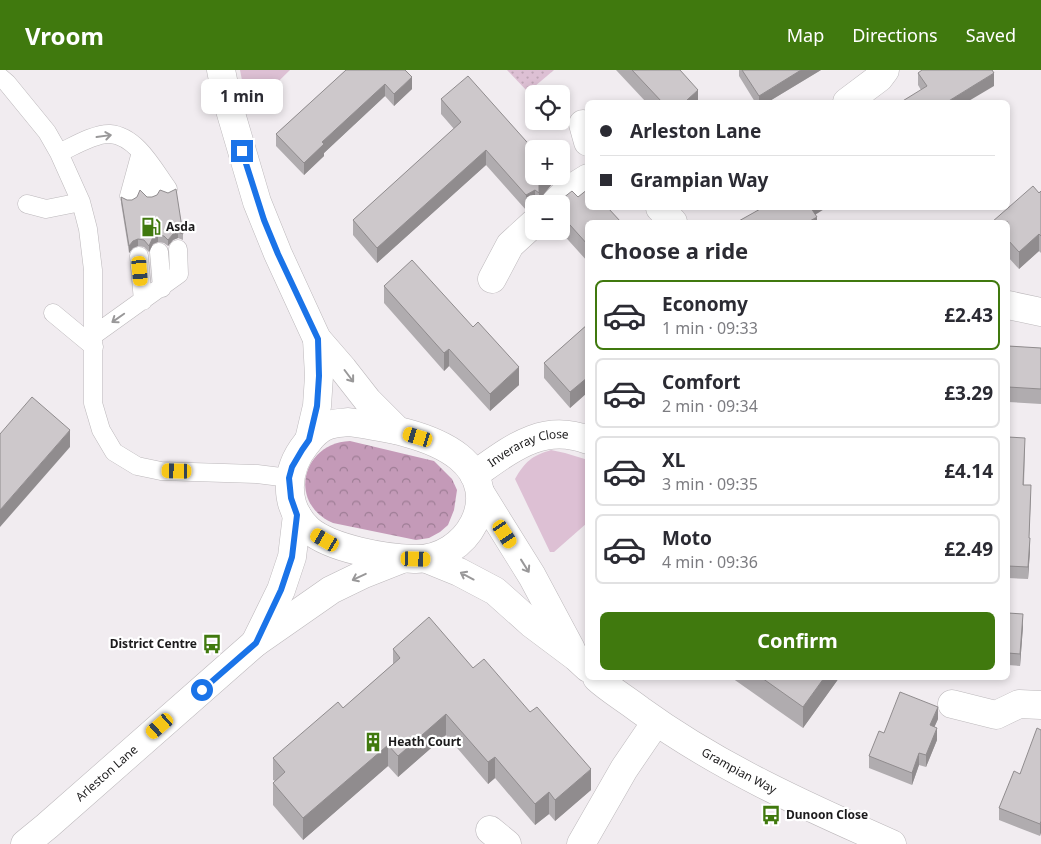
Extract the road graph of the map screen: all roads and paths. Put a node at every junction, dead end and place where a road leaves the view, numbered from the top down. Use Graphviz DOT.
graph roads {
  1 [pos="221,70"];
  2 [pos="885,70"];
  3 [pos="0,77"];
  4 [pos="850,100"];
  5 [pos="141,152"];
  6 [pos="59,154"];
  7 [pos="585,180"];
  8 [pos="168,189"];
  9 [pos="150,193"];
  10 [pos="564,195"];
  11 [pos="129,196"];
  12 [pos="81,202"];
  13 [pos="27,204"];
  14 [pos="662,210"];
  15 [pos="671,220"];
  16 [pos="525,231"];
  17 [pos="178,248"];
  18 [pos="158,252"];
  19 [pos="139,256"];
  20 [pos="492,279"];
  21 [pos="162,288"];
  22 [pos="143,301"];
  23 [pos="1010,305"];
  24 [pos="1041,312"];
  25 [pos="52,313"];
  26 [pos="318,339"];
  27 [pos="94,341"];
  28 [pos="396,430"];
  29 [pos="585,439"];
  30 [pos="309,440"];
  31 [pos="289,478"];
  32 [pos="477,485"];
  33 [pos="297,515"];
  34 [pos="416,559"];
  35 [pos="256,643"];
  36 [pos="582,663"];
  37 [pos="600,680"];
  38 [pos="952,704"];
  39 [pos="1041,705"];
  40 [pos="656,722"];
  41 [pos="24,844"];
  42 [pos="581,844"];
  43 [pos="892,844"];
  1 -- 26 [label="street"];
  2 -- 4 [label="street"];
  3 -- 6 [label="lane"];
  6 -- 5 [label="lane, one-way"];
  5 -- 8 [label="lane"];
  5 -- 9 [label="lane"];
  5 -- 11 [label="lane"];
  6 -- 12 [label="lane"];
  7 -- 10 [label="street"];
  12 -- 13 [label="lane"];
  12 -- 27 [label="lane"];
  14 -- 15 [label="street"];
  16 -- 20 [label="street"];
  17 -- 21 [label="lane"];
  18 -- 21 [label="lane"];
  19 -- 22 [label="lane"];
  21 -- 22 [label="lane"];
  22 -- 27 [label="lane, one-way"];
  23 -- 24 [label="street"];
  25 -- 27 [label="lane"];
  26 -- 28 [label="street, one-way"];
  26 -- 30 [label="street"];
  27 -- 31 [label="lane"];
  28 -- 30 [label="street"];
  28 -- 32 [label="street"];
  29 -- 32 [label="street, Inveraray Close"];
  30 -- 31 [label="street"];
  31 -- 33 [label="street"];
  32 -- 34 [label="street"];
  32 -- 36 [label="street, one-way"];
  33 -- 34 [label="street"];
  33 -- 35 [label="street, Arleston Lane"];
  34 -- 35 [label="street, Arleston Lane, one-way"];
  36 -- 34 [label="street, one-way"];
  35 -- 41 [label="street, Arleston Lane"];
  37 -- 40 [label="street, Grampian Way"];
  38 -- 39 [label="street"];
  40 -- 42 [label="street"];
  40 -- 43 [label="street, Grampian Way"];
}
